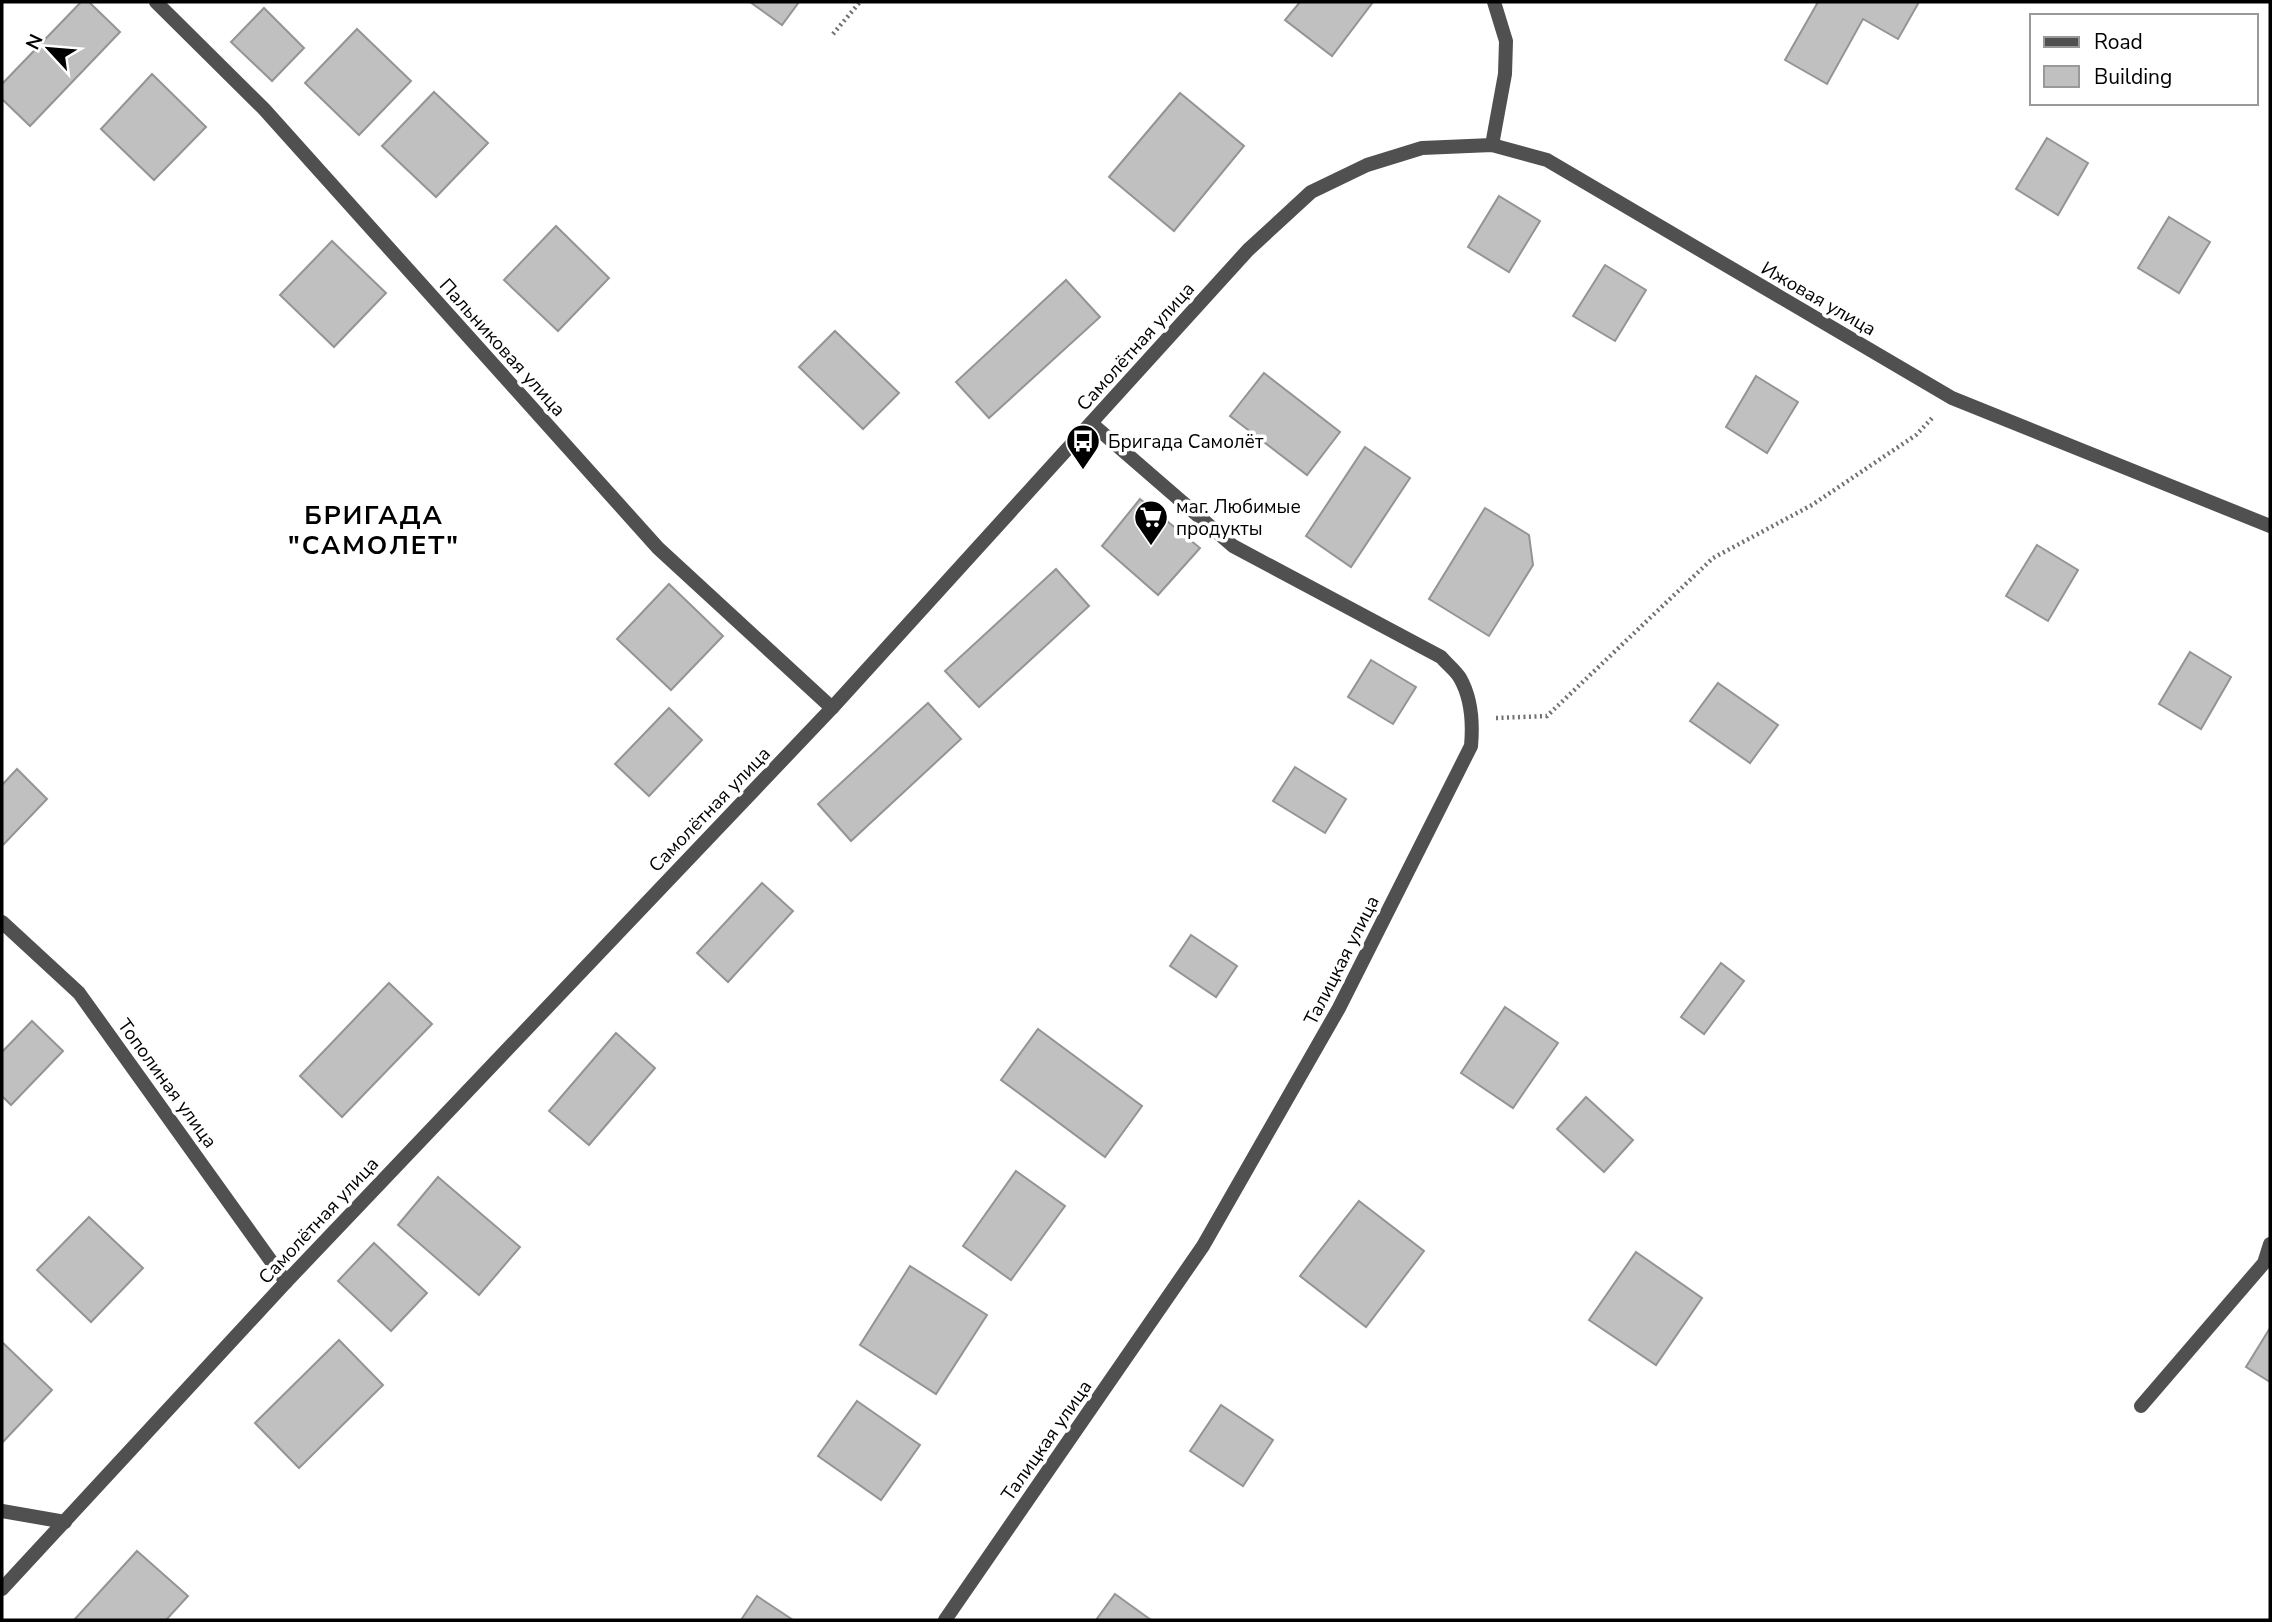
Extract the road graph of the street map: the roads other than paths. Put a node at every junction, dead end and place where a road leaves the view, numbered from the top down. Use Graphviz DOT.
graph roads {
  1 [pos="156,2"];
  2 [pos="1494,2"];
  3 [pos="1492,145"];
  4 [pos="1091,423"];
  5 [pos="2270,526"];
  6 [pos="832,708"];
  7 [pos="2,922"];
  8 [pos="2270,1244"];
  9 [pos="286,1282"];
  10 [pos="2141,1406"];
  11 [pos="2,1511"];
  12 [pos="65,1522"];
  13 [pos="2,1589"];
  14 [pos="945,1620"];
  1 -- 6 [label="street, Пальниковая улица"];
  2 -- 3 [label="street"];
  3 -- 4 [label="street, Самолётная улица"];
  3 -- 5 [label="street, Ижовая улица"];
  4 -- 6 [label="street, Самолётная улица"];
  4 -- 14 [label="street, Талицкая улица"];
  6 -- 9 [label="street, Самолётная улица"];
  7 -- 9 [label="street, Тополиная улица"];
  8 -- 10 [label="street"];
  9 -- 12 [label="street, Самолётная улица"];
  11 -- 12 [label="street"];
  12 -- 13 [label="street, Самолётная улица"];
}
